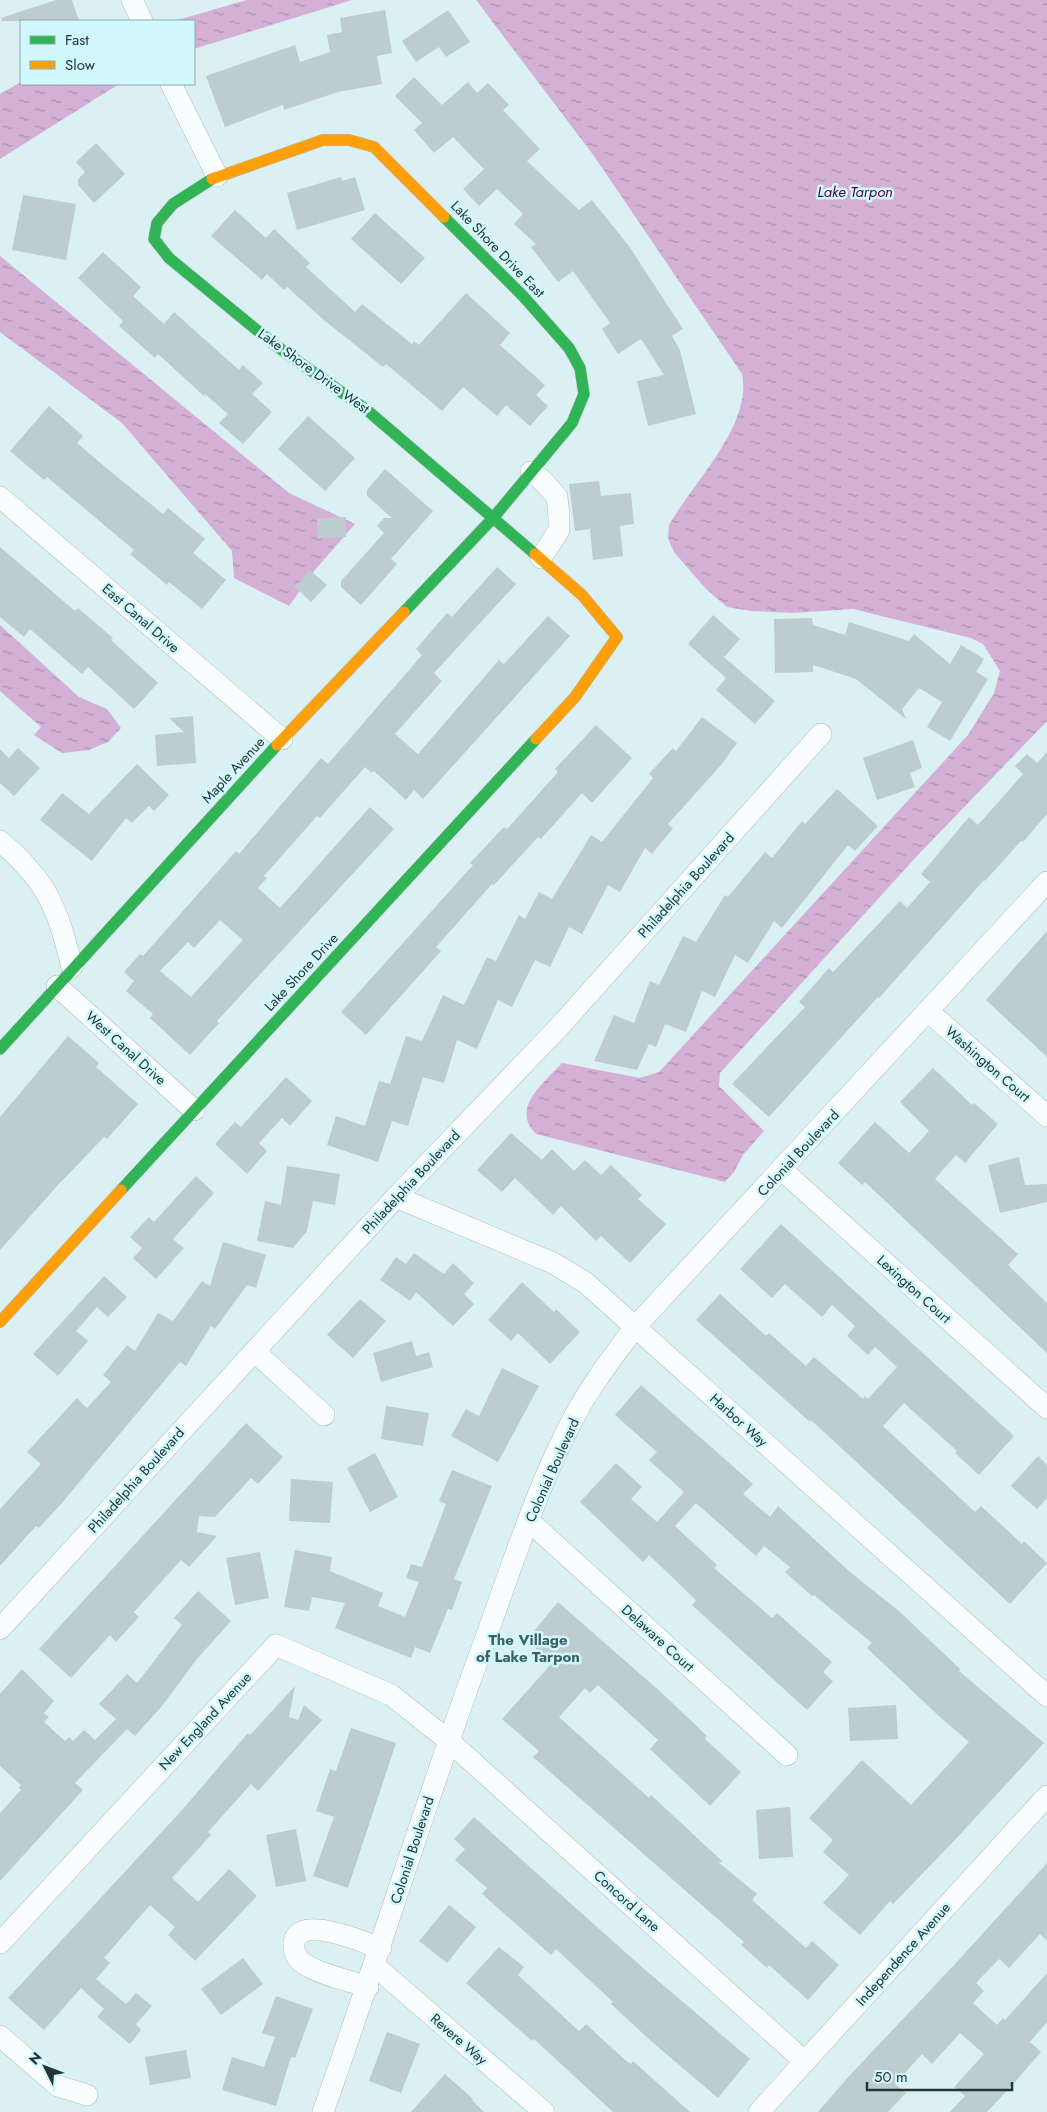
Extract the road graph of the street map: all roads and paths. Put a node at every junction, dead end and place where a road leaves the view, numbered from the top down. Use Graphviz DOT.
graph roads {
  1 [pos="172,86"];
  2 [pos="217,176"];
  3 [pos="531,472"];
  4 [pos="0,497"];
  5 [pos="494,517"];
  6 [pos="540,558"];
  7 [pos="616,637"];
  8 [pos="821,734"];
  9 [pos="282,739"];
  10 [pos="0,841"];
  11 [pos="1047,882"];
  12 [pos="72,967"];
  13 [pos="58,986"];
  14 [pos="929,1012"];
  15 [pos="0,1048"];
  16 [pos="194,1110"];
  17 [pos="1047,1116"];
  18 [pos="782,1170"];
  19 [pos="396,1197"];
  20 [pos="0,1322"];
  21 [pos="635,1327"];
  22 [pos="254,1351"];
  23 [pos="1047,1408"];
  24 [pos="324,1415"];
  25 [pos="529,1521"];
  26 [pos="0,1629"];
  27 [pos="1047,1696"];
  28 [pos="448,1740"];
  29 [pos="787,1754"];
  30 [pos="1047,1796"];
  31 [pos="0,1943"];
  32 [pos="378,1957"];
  33 [pos="368,1987"];
  34 [pos="0,2036"];
  35 [pos="805,2062"];
  36 [pos="87,2095"];
  37 [pos="323,2112"];
  38 [pos="544,2112"];
  39 [pos="759,2112"];
  1 -- 2 [label="street"];
  2 -- 3 [label="street, Lake Shore Drive East"];
  2 -- 5 [label="street, Lake Shore Drive West"];
  3 -- 5 [label="street, Lake Shore Drive East"];
  3 -- 6 [label="street"];
  4 -- 9 [label="street, East Canal Drive"];
  5 -- 6 [label="street, Lake Shore Drive West"];
  5 -- 9 [label="street, Maple Avenue"];
  6 -- 7 [label="street, Lake Shore Drive West"];
  7 -- 16 [label="street, Lake Shore Drive"];
  8 -- 19 [label="street, Philadelphia Boulevard"];
  9 -- 12 [label="street, Maple Avenue"];
  10 -- 12 [label="street"];
  11 -- 14 [label="street, Colonial Boulevard"];
  12 -- 13 [label="street, Maple Avenue"];
  13 -- 15 [label="street, Maple Avenue"];
  13 -- 16 [label="street, West Canal Drive"];
  14 -- 17 [label="street, Washington Court"];
  14 -- 18 [label="street, Colonial Boulevard"];
  16 -- 20 [label="street, Lake Shore Drive"];
  18 -- 21 [label="street, Colonial Boulevard"];
  18 -- 23 [label="street, Lexington Court"];
  19 -- 21 [label="street, Harbor Way"];
  19 -- 22 [label="street, Philadelphia Boulevard"];
  21 -- 25 [label="street, Colonial Boulevard"];
  21 -- 27 [label="street, Harbor Way"];
  22 -- 24 [label="street"];
  22 -- 26 [label="street, Philadelphia Boulevard"];
  25 -- 28 [label="street, Colonial Boulevard"];
  25 -- 29 [label="street, Delaware Court"];
  28 -- 31 [label="street, New England Avenue"];
  28 -- 32 [label="street, Colonial Boulevard"];
  28 -- 35 [label="street, Concord Lane"];
  30 -- 35 [label="street, Independence Avenue"];
  32 -- 33 [label="street, Colonial Boulevard"];
  32 -- 33 [label="street"];
  32 -- 38 [label="street, Revere Way"];
  33 -- 37 [label="street, Colonial Boulevard"];
  34 -- 36 [label="street"];
  35 -- 39 [label="street, Independence Avenue"];
}
